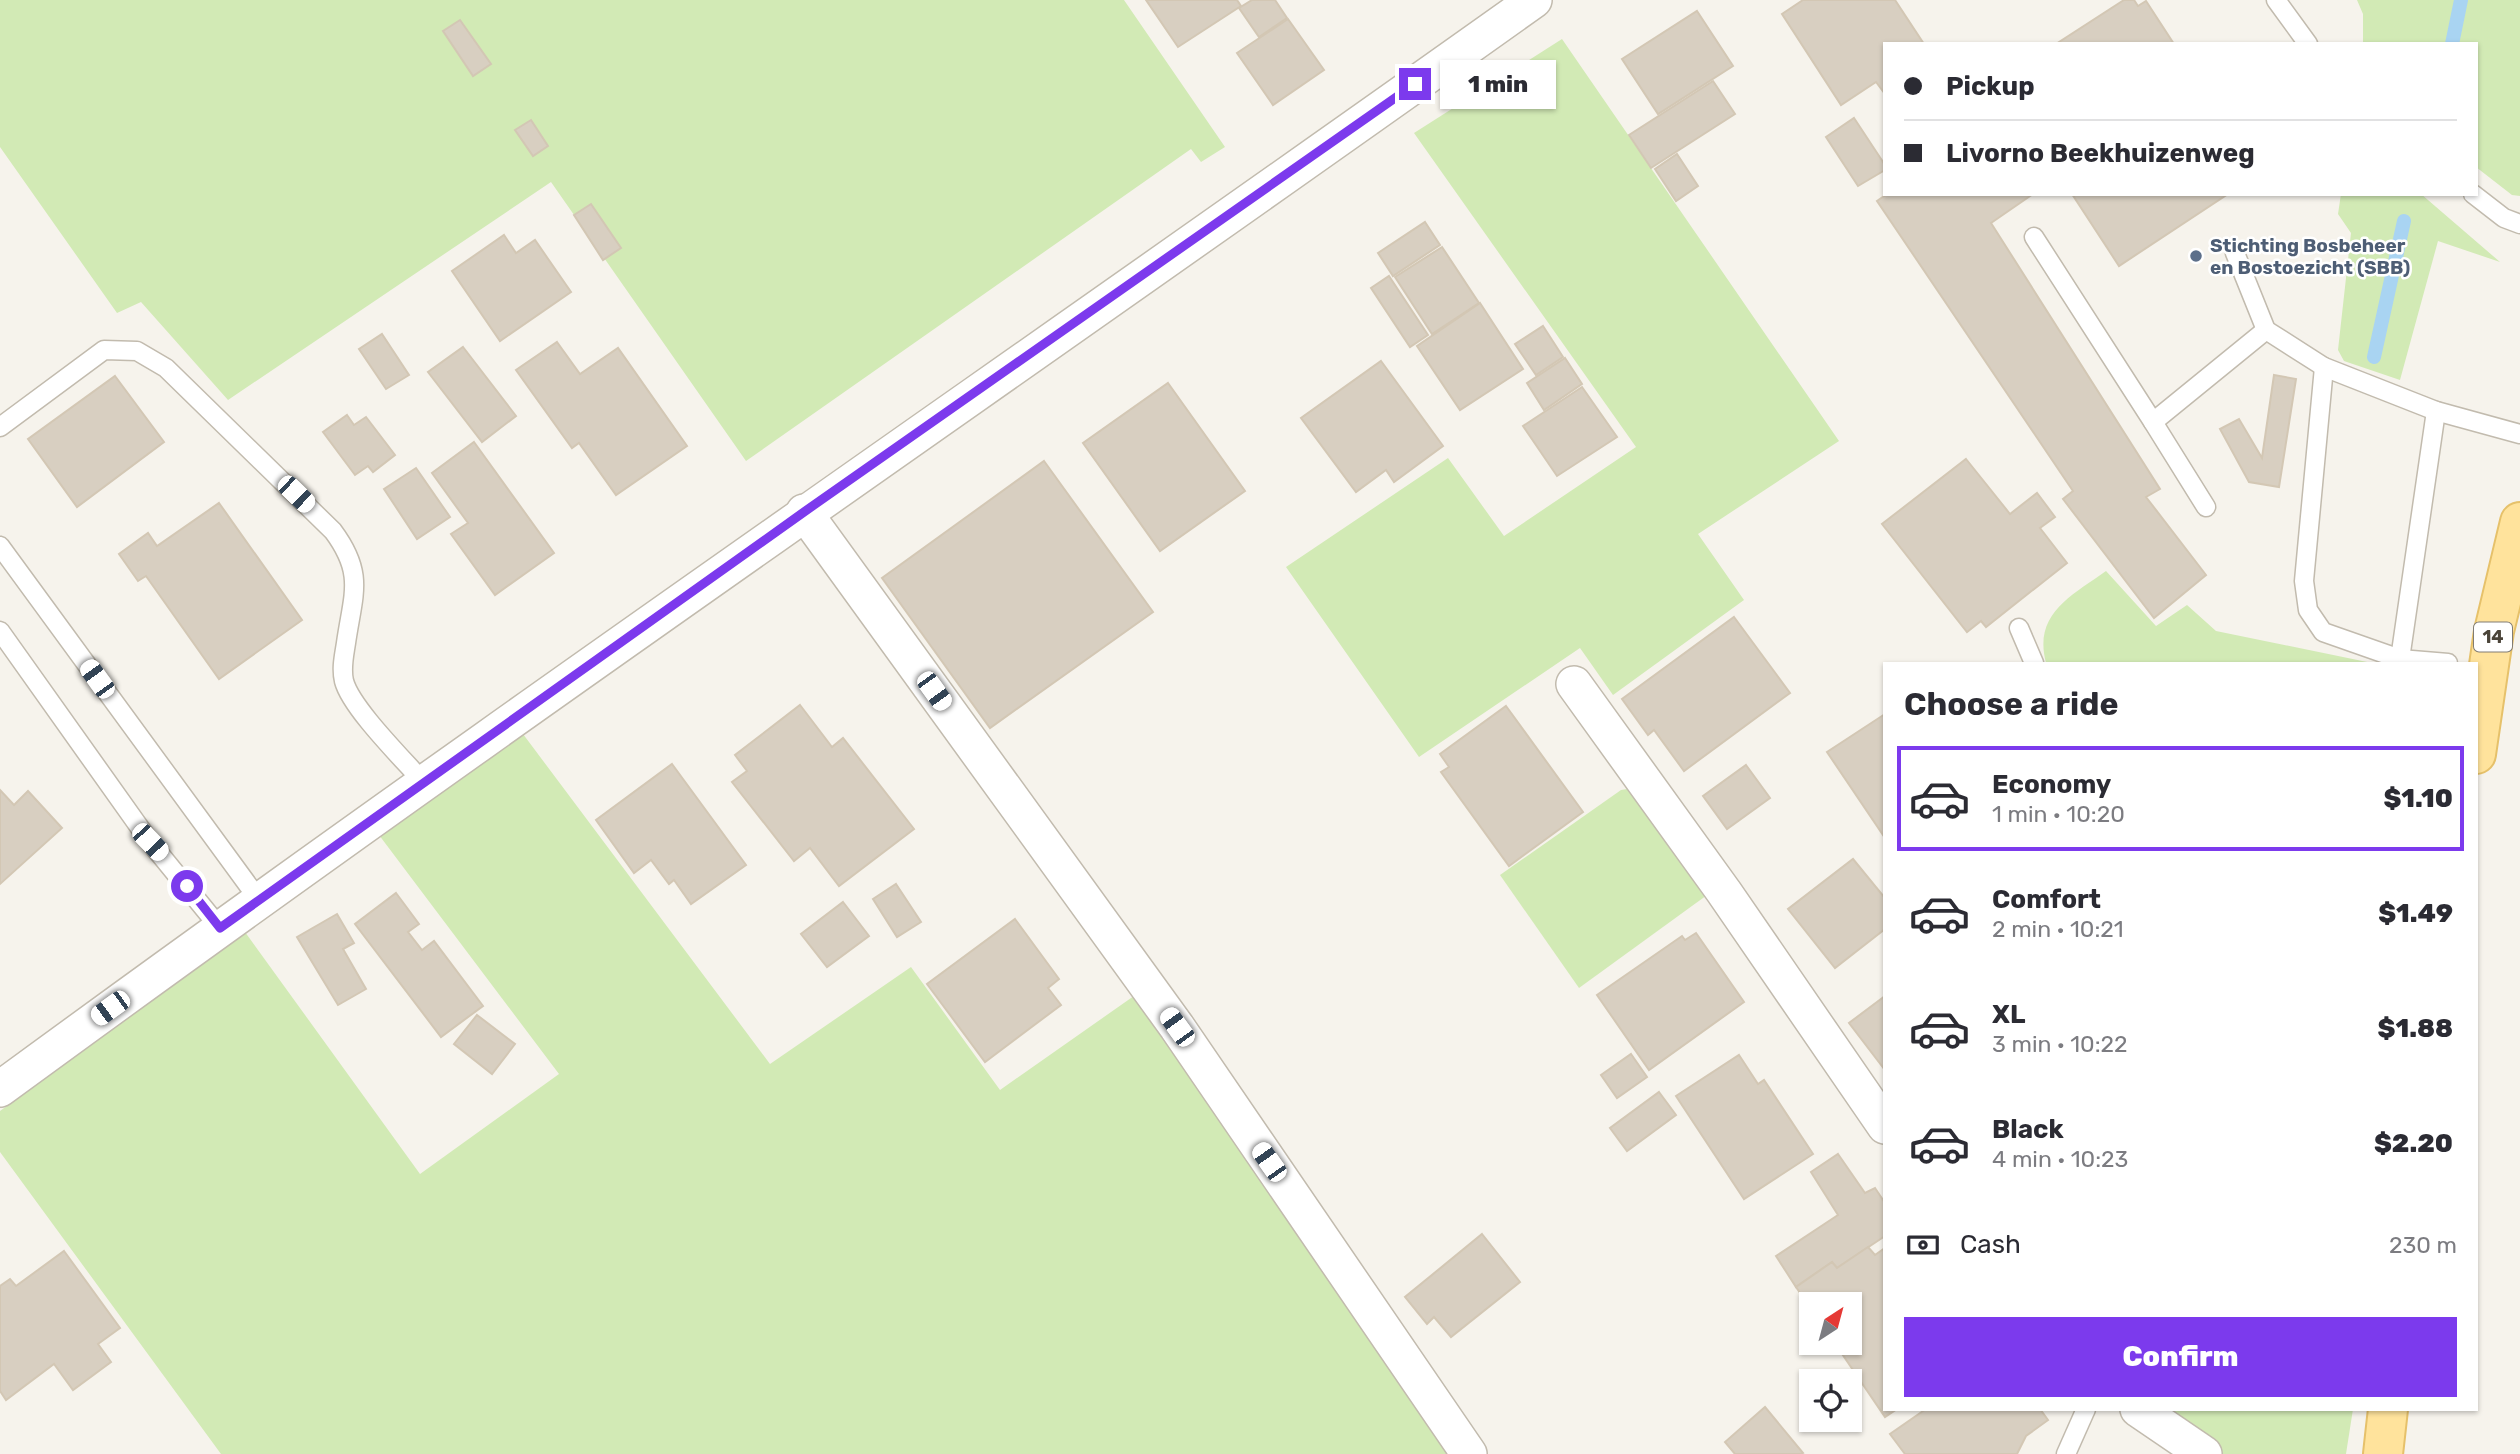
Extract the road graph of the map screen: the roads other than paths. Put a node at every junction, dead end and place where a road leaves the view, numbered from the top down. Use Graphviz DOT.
graph roads {
  1 [pos="1534,0"];
  2 [pos="2276,0"];
  3 [pos="2307,42"];
  4 [pos="2476,196"];
  5 [pos="2520,224"];
  6 [pos="2034,237"];
  7 [pos="2235,253"];
  8 [pos="2266,330"];
  9 [pos="2324,367"];
  10 [pos="2436,411"];
  11 [pos="2153,422"];
  12 [pos="0,426"];
  13 [pos="2520,434"];
  14 [pos="2206,507"];
  15 [pos="804,512"];
  16 [pos="2520,522"];
  17 [pos="0,546"];
  18 [pos="2019,628"];
  19 [pos="0,631"];
  20 [pos="2400,659"];
  21 [pos="2034,662"];
  22 [pos="2436,662"];
  23 [pos="2482,667"];
  24 [pos="1574,684"];
  25 [pos="2478,725"];
  26 [pos="424,783"];
  27 [pos="259,900"];
  28 [pos="220,928"];
  29 [pos="0,1089"];
  30 [pos="1883,1123"];
  31 [pos="2085,1411"];
  32 [pos="2141,1411"];
  33 [pos="2388,1411"];
  34 [pos="1469,1454"];
  35 [pos="2066,1454"];
  36 [pos="2204,1454"];
  37 [pos="2383,1454"];
  1 -- 15 [label="street"];
  2 -- 3 [label="lane"];
  4 -- 5 [label="lane"];
  6 -- 11 [label="lane"];
  7 -- 8 [label="lane"];
  8 -- 9 [label="lane"];
  8 -- 11 [label="lane"];
  9 -- 10 [label="lane"];
  9 -- 20 [label="lane"];
  10 -- 13 [label="lane"];
  10 -- 20 [label="lane"];
  11 -- 14 [label="lane"];
  12 -- 26 [label="lane"];
  15 -- 26 [label="street"];
  15 -- 34 [label="street"];
  16 -- 23 [label="main road, 14"];
  17 -- 27 [label="lane"];
  18 -- 21 [label="lane"];
  19 -- 28 [label="lane"];
  20 -- 22 [label="lane"];
  23 -- 25 [label="main road, 14"];
  24 -- 30 [label="street"];
  26 -- 27 [label="street"];
  27 -- 28 [label="street"];
  28 -- 29 [label="street"];
  31 -- 35 [label="lane"];
  32 -- 36 [label="street"];
  33 -- 37 [label="main road"];
}
